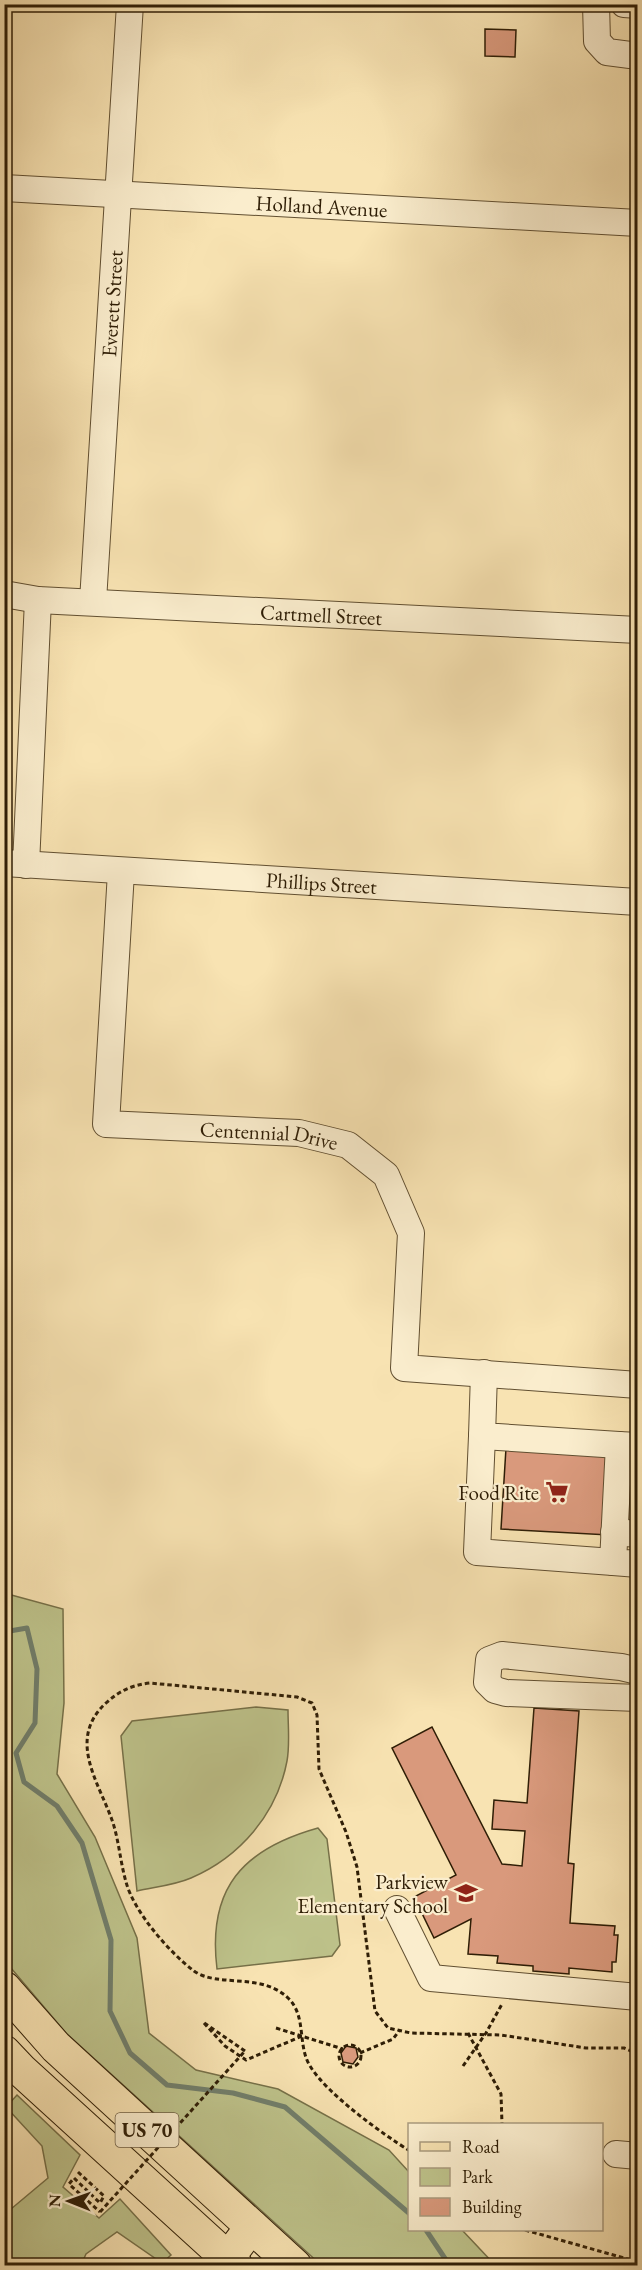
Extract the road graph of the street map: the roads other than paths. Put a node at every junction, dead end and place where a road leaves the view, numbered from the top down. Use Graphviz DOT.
graph roads {
  1 [pos="130,4"];
  2 [pos="596,4"];
  3 [pos="624,4"];
  4 [pos="638,5"];
  5 [pos="638,56"];
  6 [pos="4,188"];
  7 [pos="119,195"];
  8 [pos="638,223"];
  9 [pos="4,594"];
  10 [pos="38,600"];
  11 [pos="93,601"];
  12 [pos="638,630"];
  13 [pos="15,864"];
  14 [pos="120,872"];
  15 [pos="638,902"];
  16 [pos="484,1373"];
  17 [pos="638,1385"];
  18 [pos="482,1436"];
  19 [pos="628,1446"];
  20 [pos="627,1495"];
  21 [pos="626,1533"];
  22 [pos="625,1563"];
  23 [pos="638,1671"];
  24 [pos="638,1698"];
  25 [pos="397,1909"];
  26 [pos="4,1988"];
  27 [pos="638,1997"];
  28 [pos="4,2052"];
  29 [pos="252,2226"];
  30 [pos="228,2263"];
  31 [pos="296,2265"];
  1 -- 7 [label="street, Everett Street"];
  2 -- 5 [label="street"];
  3 -- 4 [label="street"];
  6 -- 7 [label="street, Holland Avenue"];
  7 -- 8 [label="street, Holland Avenue"];
  7 -- 11 [label="street, Everett Street"];
  9 -- 10 [label="street, Cartmell Street"];
  10 -- 11 [label="street, Cartmell Street"];
  10 -- 13 [label="street"];
  11 -- 12 [label="street, Cartmell Street"];
  13 -- 14 [label="street, Phillips Street"];
  14 -- 15 [label="street, Phillips Street"];
  14 -- 16 [label="street, Centennial Drive"];
  16 -- 17 [label="street, Centennial Drive"];
  16 -- 18 [label="street"];
  18 -- 19 [label="street"];
  18 -- 22 [label="street"];
  19 -- 20 [label="street"];
  20 -- 21 [label="street"];
  21 -- 22 [label="street"];
  23 -- 24 [label="street"];
  25 -- 27 [label="street"];
  26 -- 29 [label="highway, US 70"];
  28 -- 30 [label="highway, US 70"];
  29 -- 30 [label="main road"];
  29 -- 31 [label="highway, US 70"];
}
